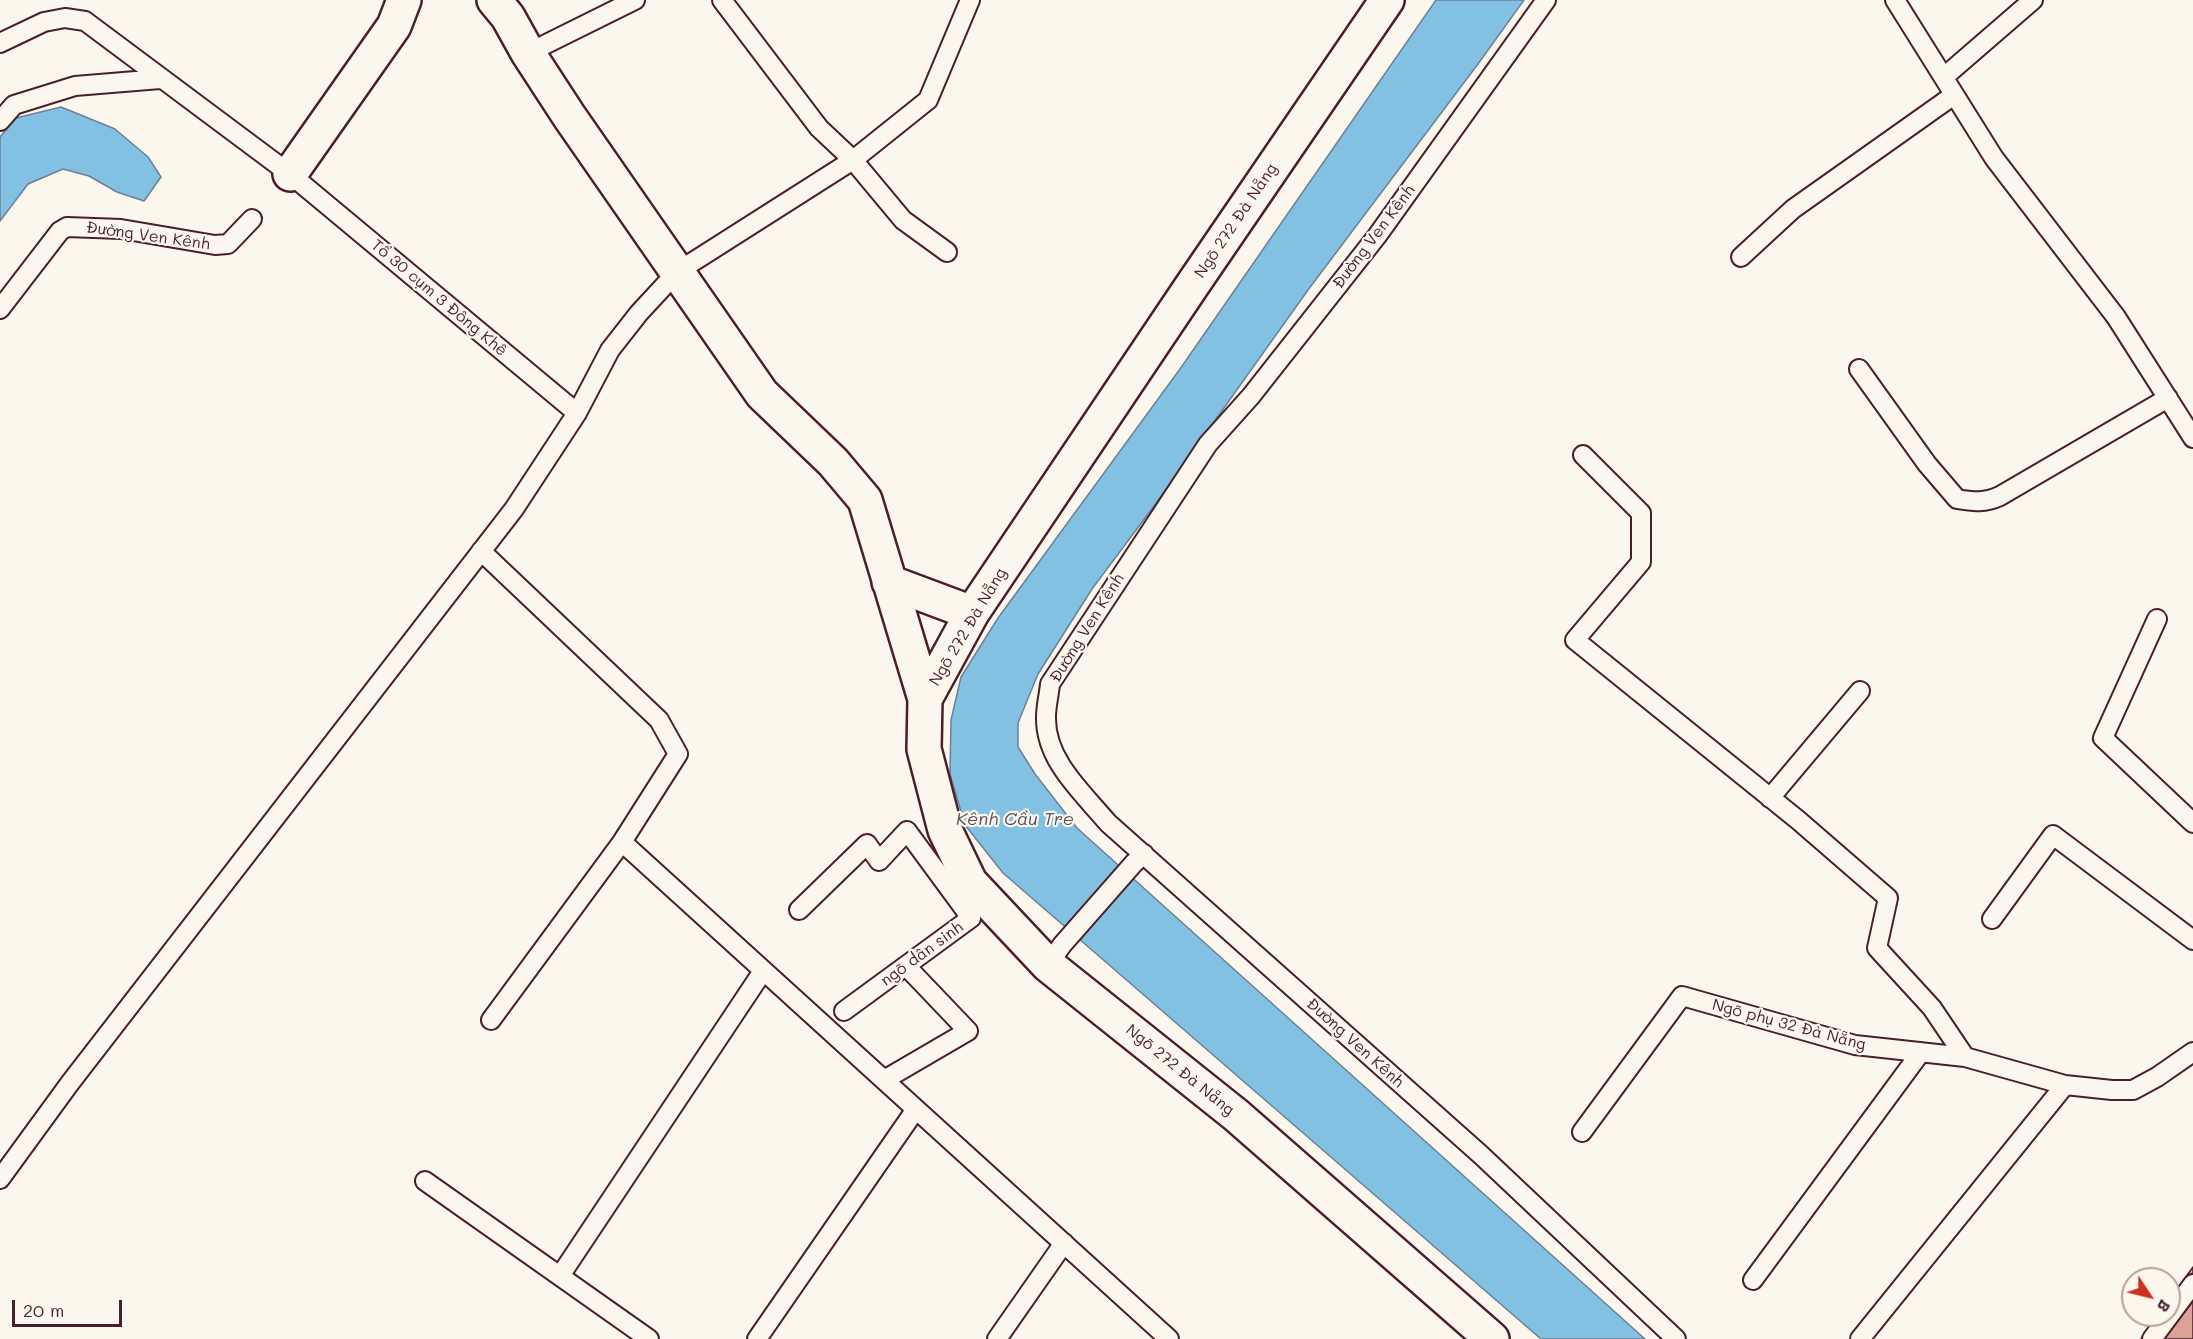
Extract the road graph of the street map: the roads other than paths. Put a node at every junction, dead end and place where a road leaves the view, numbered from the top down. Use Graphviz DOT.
graph roads {
  1 [pos="404,0"];
  2 [pos="495,0"];
  3 [pos="634,0"];
  4 [pos="722,0"];
  5 [pos="970,0"];
  6 [pos="1387,0"];
  7 [pos="1546,0"];
  8 [pos="1894,0"];
  9 [pos="2033,0"];
  10 [pos="0,43"];
  11 [pos="528,53"];
  12 [pos="1944,77"];
  13 [pos="160,79"];
  14 [pos="1954,95"];
  15 [pos="0,121"];
  16 [pos="853,160"];
  17 [pos="290,174"];
  18 [pos="252,219"];
  19 [pos="946,252"];
  20 [pos="1741,257"];
  21 [pos="677,272"];
  22 [pos="0,309"];
  23 [pos="1859,369"];
  24 [pos="2168,398"];
  25 [pos="577,413"];
  26 [pos="2193,438"];
  27 [pos="1583,454"];
  28 [pos="481,550"];
  29 [pos="889,582"];
  30 [pos="972,613"];
  31 [pos="2157,619"];
  32 [pos="1860,691"];
  33 [pos="925,699"];
  34 [pos="1770,798"];
  35 [pos="2193,823"];
  36 [pos="622,843"];
  37 [pos="1139,859"];
  38 [pos="970,882"];
  39 [pos="799,910"];
  40 [pos="971,918"];
  41 [pos="1992,919"];
  42 [pos="2193,940"];
  43 [pos="1055,955"];
  44 [pos="906,966"];
  45 [pos="763,971"];
  46 [pos="844,1011"];
  47 [pos="490,1020"];
  48 [pos="1921,1052"];
  49 [pos="2193,1052"];
  50 [pos="1965,1057"];
  51 [pos="884,1080"];
  52 [pos="2066,1085"];
  53 [pos="916,1108"];
  54 [pos="1582,1132"];
  55 [pos="0,1179"];
  56 [pos="425,1181"];
  57 [pos="1064,1243"];
  58 [pos="560,1276"];
  59 [pos="1754,1280"];
  60 [pos="2193,1284"];
  61 [pos="649,1339"];
  62 [pos="757,1339"];
  63 [pos="997,1339"];
  64 [pos="1169,1339"];
  65 [pos="1492,1339"];
  66 [pos="1676,1339"];
  67 [pos="1860,1339"];
  68 [pos="2152,1339"];
  1 -- 17 [label="street"];
  2 -- 11 [label="street"];
  3 -- 11 [label="lane"];
  4 -- 16 [label="lane"];
  5 -- 16 [label="lane"];
  6 -- 30 [label="street, Ngõ 272 Đà Nẵng"];
  7 -- 37 [label="lane, Đường Ven Kênh"];
  8 -- 12 [label="lane"];
  9 -- 12 [label="lane"];
  10 -- 13 [label="lane, Tổ 30 cụm 3 Đông Khê"];
  11 -- 21 [label="street"];
  12 -- 14 [label="lane"];
  13 -- 15 [label="lane"];
  13 -- 17 [label="lane, Tổ 30 cụm 3 Đông Khê"];
  14 -- 20 [label="lane"];
  14 -- 24 [label="lane"];
  16 -- 19 [label="lane"];
  16 -- 21 [label="lane"];
  17 -- 25 [label="lane, Tổ 30 cụm 3 Đông Khê"];
  18 -- 22 [label="lane, Đường Ven Kênh"];
  21 -- 25 [label="lane"];
  21 -- 29 [label="street"];
  23 -- 24 [label="lane"];
  24 -- 26 [label="lane"];
  25 -- 28 [label="lane"];
  27 -- 34 [label="lane"];
  28 -- 36 [label="lane"];
  28 -- 55 [label="lane"];
  29 -- 30 [label="street"];
  29 -- 33 [label="street"];
  30 -- 33 [label="street, Ngõ 272 Đà Nẵng"];
  31 -- 35 [label="lane"];
  32 -- 34 [label="lane"];
  33 -- 38 [label="street, Ngõ 272 Đà Nẵng"];
  34 -- 50 [label="lane"];
  36 -- 45 [label="lane"];
  36 -- 47 [label="lane"];
  37 -- 43 [label="lane"];
  37 -- 66 [label="lane, Đường Ven Kênh"];
  38 -- 40 [label="lane, ngõ dân sinh"];
  38 -- 43 [label="street, Ngõ 272 Đà Nẵng"];
  39 -- 40 [label="lane"];
  40 -- 44 [label="lane, ngõ dân sinh"];
  41 -- 42 [label="lane"];
  43 -- 65 [label="street, Ngõ 272 Đà Nẵng"];
  44 -- 46 [label="lane, ngõ dân sinh"];
  44 -- 51 [label="lane"];
  45 -- 51 [label="lane"];
  45 -- 58 [label="lane"];
  48 -- 50 [label="lane, Ngõ phụ 32 Đà Nẵng"];
  48 -- 54 [label="lane, Ngõ phụ 32 Đà Nẵng"];
  48 -- 59 [label="lane"];
  49 -- 52 [label="lane, Ngõ phụ 32 Đà Nẵng"];
  50 -- 52 [label="lane, Ngõ phụ 32 Đà Nẵng"];
  51 -- 53 [label="lane"];
  52 -- 67 [label="lane"];
  53 -- 57 [label="lane"];
  53 -- 62 [label="lane"];
  56 -- 58 [label="lane"];
  57 -- 63 [label="lane"];
  57 -- 64 [label="lane"];
  58 -- 61 [label="lane"];
  60 -- 68 [label="lane"];
}
